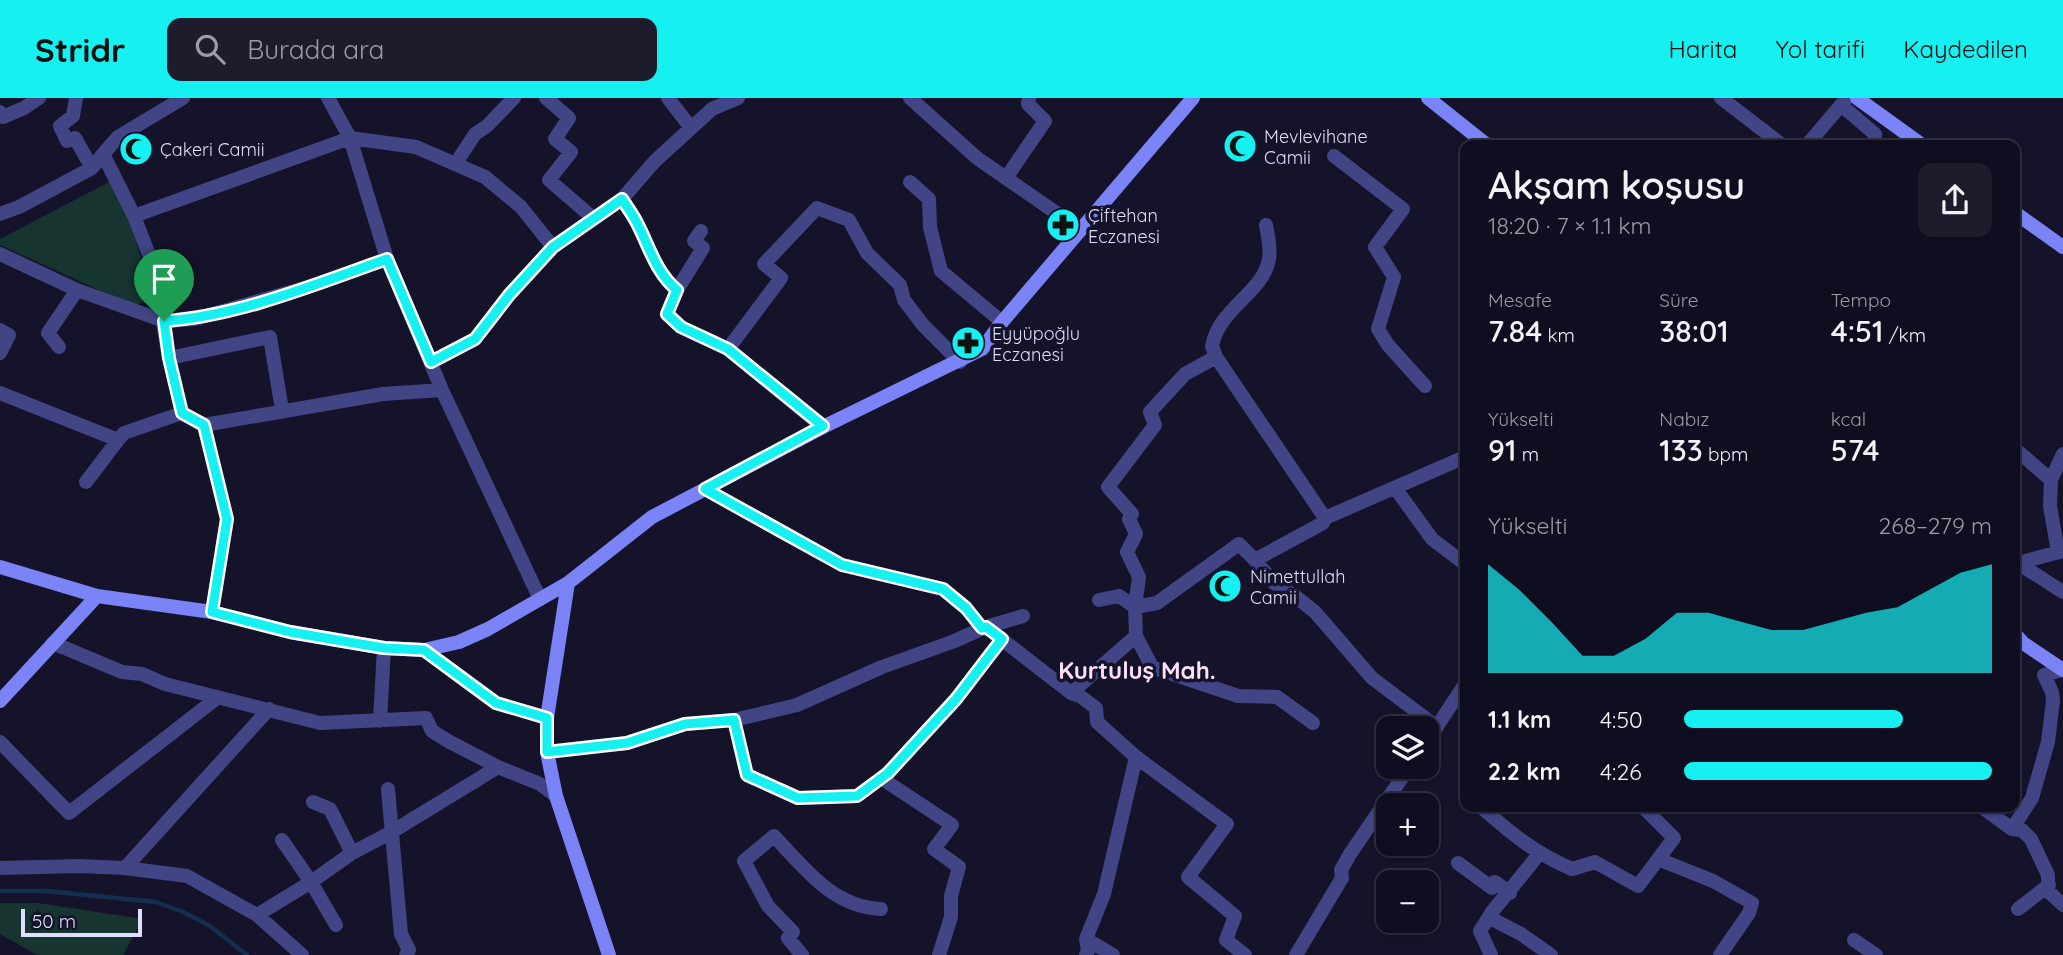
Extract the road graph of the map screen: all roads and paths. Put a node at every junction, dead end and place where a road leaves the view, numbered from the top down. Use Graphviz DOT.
graph roads {
  1 [pos="39,98"];
  2 [pos="76,98"];
  3 [pos="183,98"];
  4 [pos="328,98"];
  5 [pos="514,98"];
  6 [pos="546,98"];
  7 [pos="668,98"];
  8 [pos="738,98"];
  9 [pos="910,98"];
  10 [pos="1029,98"];
  11 [pos="1193,98"];
  12 [pos="1428,98"];
  13 [pos="1721,98"];
  14 [pos="1857,98"];
  15 [pos="1844,102"];
  16 [pos="0,112"];
  17 [pos="691,128"];
  18 [pos="349,138"];
  19 [pos="1481,140"];
  20 [pos="1776,140"];
  21 [pos="1811,140"];
  22 [pos="1874,140"];
  23 [pos="1915,140"];
  24 [pos="103,154"];
  25 [pos="1334,156"];
  26 [pos="456,163"];
  27 [pos="92,168"];
  28 [pos="1006,178"];
  29 [pos="910,183"];
  30 [pos="622,199"];
  31 [pos="0,214"];
  32 [pos="134,216"];
  33 [pos="2020,216"];
  34 [pos="593,218"];
  35 [pos="1266,225"];
  36 [pos="1081,230"];
  37 [pos="701,231"];
  38 [pos="553,247"];
  39 [pos="2063,247"];
  40 [pos="0,254"];
  41 [pos="387,259"];
  42 [pos="77,290"];
  43 [pos="677,290"];
  44 [pos="164,321"];
  45 [pos="1002,322"];
  46 [pos="0,330"];
  47 [pos="59,347"];
  48 [pos="728,349"];
  49 [pos="0,353"];
  50 [pos="1216,357"];
  51 [pos="169,358"];
  52 [pos="431,362"];
  53 [pos="960,362"];
  54 [pos="1425,386"];
  55 [pos="442,390"];
  56 [pos="0,393"];
  57 [pos="282,410"];
  58 [pos="182,413"];
  59 [pos="204,425"];
  60 [pos="823,426"];
  61 [pos="118,440"];
  62 [pos="2020,453"];
  63 [pos="2063,454"];
  64 [pos="1460,459"];
  65 [pos="2051,480"];
  66 [pos="86,482"];
  67 [pos="705,489"];
  68 [pos="1395,489"];
  69 [pos="1325,518"];
  70 [pos="2060,552"];
  71 [pos="1255,560"];
  72 [pos="1460,560"];
  73 [pos="2020,563"];
  74 [pos="2020,566"];
  75 [pos="0,567"];
  76 [pos="568,583"];
  77 [pos="2063,592"];
  78 [pos="97,596"];
  79 [pos="540,599"];
  80 [pos="1099,600"];
  81 [pos="1135,607"];
  82 [pos="212,612"];
  83 [pos="1023,616"];
  84 [pos="984,628"];
  85 [pos="1136,636"];
  86 [pos="1002,639"];
  87 [pos="2020,640"];
  88 [pos="53,643"];
  89 [pos="384,648"];
  90 [pos="424,650"];
  91 [pos="2063,670"];
  92 [pos="1460,692"];
  93 [pos="1071,693"];
  94 [pos="217,698"];
  95 [pos="0,701"];
  96 [pos="269,709"];
  97 [pos="1422,716"];
  98 [pos="547,718"];
  99 [pos="734,720"];
  100 [pos="380,721"];
  101 [pos="1314,723"];
  102 [pos="1439,724"];
  103 [pos="0,742"];
  104 [pos="547,752"];
  105 [pos="1136,757"];
  106 [pos="498,767"];
  107 [pos="881,778"];
  108 [pos="1401,779"];
  109 [pos="388,789"];
  110 [pos="556,796"];
  111 [pos="313,802"];
  112 [pos="1487,812"];
  113 [pos="1648,812"];
  114 [pos="1989,812"];
  115 [pos="2012,828"];
  116 [pos="390,833"];
  117 [pos="282,841"];
  118 [pos="352,853"];
  119 [pos="1539,854"];
  120 [pos="1658,859"];
  121 [pos="1458,863"];
  122 [pos="0,868"];
  123 [pos="125,868"];
  124 [pos="2063,872"];
  125 [pos="2048,880"];
  126 [pos="311,882"];
  127 [pos="1510,893"];
  128 [pos="2063,905"];
  129 [pos="881,909"];
  130 [pos="2018,909"];
  131 [pos="257,915"];
  132 [pos="1490,918"];
  133 [pos="335,925"];
  134 [pos="1086,939"];
  135 [pos="1854,940"];
  136 [pos="302,955"];
  137 [pos="406,955"];
  138 [pos="608,955"];
  139 [pos="803,955"];
  140 [pos="939,955"];
  141 [pos="1086,955"];
  142 [pos="1113,955"];
  143 [pos="1245,955"];
  144 [pos="1296,955"];
  145 [pos="1491,955"];
  146 [pos="1550,955"];
  147 [pos="1720,955"];
  148 [pos="1876,955"];
  1 -- 16 [label="street"];
  2 -- 27 [label="street"];
  3 -- 24 [label="street"];
  4 -- 18 [label="street"];
  5 -- 26 [label="street"];
  6 -- 34 [label="street"];
  7 -- 17 [label="street"];
  8 -- 17 [label="street"];
  9 -- 28 [label="street"];
  10 -- 28 [label="street"];
  11 -- 36 [label="main road"];
  12 -- 19 [label="main road"];
  13 -- 20 [label="street"];
  14 -- 23 [label="main road"];
  15 -- 21 [label="street"];
  15 -- 22 [label="street"];
  17 -- 30 [label="street"];
  18 -- 26 [label="street"];
  18 -- 32 [label="street"];
  18 -- 41 [label="street"];
  24 -- 27 [label="street"];
  24 -- 32 [label="street"];
  25 -- 54 [label="street"];
  26 -- 38 [label="street"];
  27 -- 31 [label="street"];
  28 -- 36 [label="street"];
  29 -- 45 [label="street"];
  30 -- 34 [label="street"];
  30 -- 43 [label="street"];
  32 -- 44 [label="street"];
  33 -- 39 [label="main road"];
  34 -- 38 [label="street"];
  35 -- 50 [label="street"];
  36 -- 45 [label="main road"];
  37 -- 43 [label="street"];
  38 -- 52 [label="street"];
  40 -- 42 [label="street"];
  41 -- 44 [label="street"];
  41 -- 52 [label="street"];
  42 -- 44 [label="street"];
  42 -- 47 [label="street"];
  43 -- 48 [label="street"];
  44 -- 51 [label="street"];
  45 -- 53 [label="main road"];
  46 -- 49 [label="street"];
  48 -- 53 [label="street"];
  48 -- 60 [label="street"];
  50 -- 69 [label="street"];
  50 -- 81 [label="street"];
  51 -- 57 [label="street"];
  51 -- 58 [label="street"];
  52 -- 55 [label="street"];
  53 -- 60 [label="main road"];
  55 -- 57 [label="street"];
  55 -- 79 [label="street"];
  56 -- 61 [label="street"];
  57 -- 59 [label="street"];
  58 -- 59 [label="street"];
  58 -- 61 [label="street"];
  59 -- 82 [label="street"];
  60 -- 67 [label="main road"];
  61 -- 66 [label="street"];
  62 -- 65 [label="street"];
  63 -- 65 [label="street"];
  64 -- 68 [label="street"];
  65 -- 70 [label="street"];
  67 -- 76 [label="main road"];
  67 -- 84 [label="street"];
  68 -- 69 [label="street"];
  68 -- 72 [label="street"];
  69 -- 71 [label="street"];
  70 -- 73 [label="street"];
  71 -- 81 [label="street"];
  71 -- 97 [label="street"];
  74 -- 77 [label="street"];
  75 -- 78 [label="main road"];
  76 -- 79 [label="main road"];
  76 -- 98 [label="main road"];
  78 -- 82 [label="main road"];
  78 -- 88 [label="main road"];
  79 -- 90 [label="main road"];
  80 -- 81 [label="street"];
  81 -- 85 [label="street"];
  82 -- 89 [label="main road"];
  83 -- 84 [label="street"];
  84 -- 86 [label="street"];
  84 -- 99 [label="street"];
  85 -- 93 [label="street"];
  85 -- 101 [label="street"];
  86 -- 93 [label="street"];
  86 -- 107 [label="street"];
  87 -- 91 [label="main road"];
  88 -- 94 [label="street"];
  88 -- 95 [label="main road"];
  89 -- 90 [label="main road"];
  89 -- 100 [label="street"];
  90 -- 98 [label="street"];
  91 -- 115 [label="street"];
  92 -- 102 [label="street"];
  93 -- 105 [label="street"];
  94 -- 96 [label="street"];
  94 -- 103 [label="street"];
  96 -- 100 [label="street"];
  96 -- 123 [label="street"];
  98 -- 104 [label="main road"];
  99 -- 104 [label="street"];
  99 -- 107 [label="street"];
  100 -- 106 [label="street"];
  104 -- 110 [label="main road"];
  105 -- 134 [label="street"];
  105 -- 143 [label="street"];
  106 -- 110 [label="street"];
  106 -- 116 [label="street"];
  107 -- 140 [label="street"];
  108 -- 144 [label="street"];
  109 -- 116 [label="street"];
  110 -- 138 [label="main road"];
  111 -- 118 [label="street"];
  112 -- 119 [label="street"];
  113 -- 120 [label="street"];
  114 -- 115 [label="street"];
  115 -- 125 [label="street"];
  116 -- 118 [label="street"];
  116 -- 137 [label="street"];
  117 -- 126 [label="street"];
  118 -- 126 [label="street"];
  119 -- 120 [label="street"];
  119 -- 127 [label="street"];
  120 -- 147 [label="street"];
  121 -- 127 [label="street"];
  122 -- 123 [label="street"];
  123 -- 131 [label="street"];
  124 -- 125 [label="street"];
  125 -- 128 [label="street"];
  125 -- 130 [label="street"];
  126 -- 131 [label="street"];
  126 -- 133 [label="street"];
  127 -- 132 [label="street"];
  129 -- 139 [label="street"];
  131 -- 136 [label="street"];
  132 -- 145 [label="street"];
  132 -- 146 [label="street"];
  134 -- 141 [label="street"];
  134 -- 142 [label="street"];
  135 -- 148 [label="street"];
}
